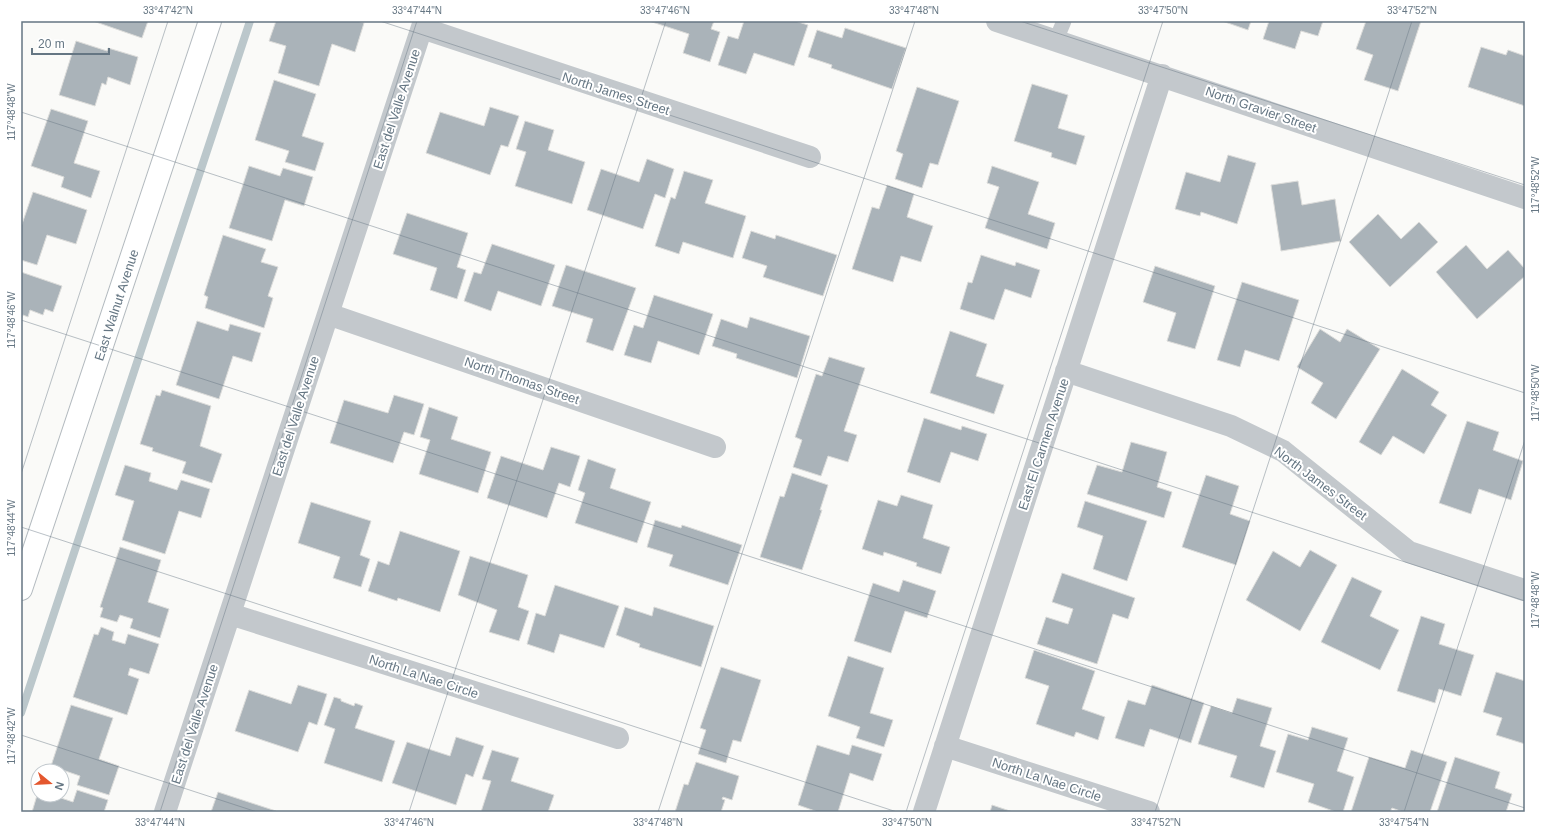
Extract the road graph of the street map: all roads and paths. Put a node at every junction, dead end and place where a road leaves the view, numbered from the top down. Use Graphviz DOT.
graph roads {
  1 [pos="210,21"];
  2 [pos="997,21"];
  3 [pos="423,25"];
  4 [pos="1060,31"];
  5 [pos="1162,75"];
  6 [pos="810,157"];
  7 [pos="1525,198"];
  8 [pos="328,314"];
  9 [pos="1066,371"];
  10 [pos="715,447"];
  11 [pos="21,589"];
  12 [pos="1524,590"];
  13 [pos="230,614"];
  14 [pos="618,738"];
  15 [pos="945,746"];
  16 [pos="165,812"];
  17 [pos="924,812"];
  18 [pos="1149,812"];
  1 -- 11 [label="street, East Walnut Avenue"];
  2 -- 4 [label="street, North Gravier Street"];
  3 -- 6 [label="street, North James Street"];
  3 -- 8 [label="street, East del Valle Avenue"];
  4 -- 5 [label="street, North Gravier Street"];
  5 -- 7 [label="street, North Gravier Street"];
  5 -- 9 [label="street, East El Carmen Avenue"];
  8 -- 10 [label="street, North Thomas Street"];
  8 -- 13 [label="street, East del Valle Avenue"];
  9 -- 12 [label="street, North James Street"];
  9 -- 15 [label="street, East El Carmen Avenue"];
  13 -- 14 [label="street, North La Nae Circle"];
  13 -- 16 [label="street, East del Valle Avenue"];
  15 -- 17 [label="street, East El Carmen Avenue"];
  15 -- 18 [label="street, North La Nae Circle"];
}
